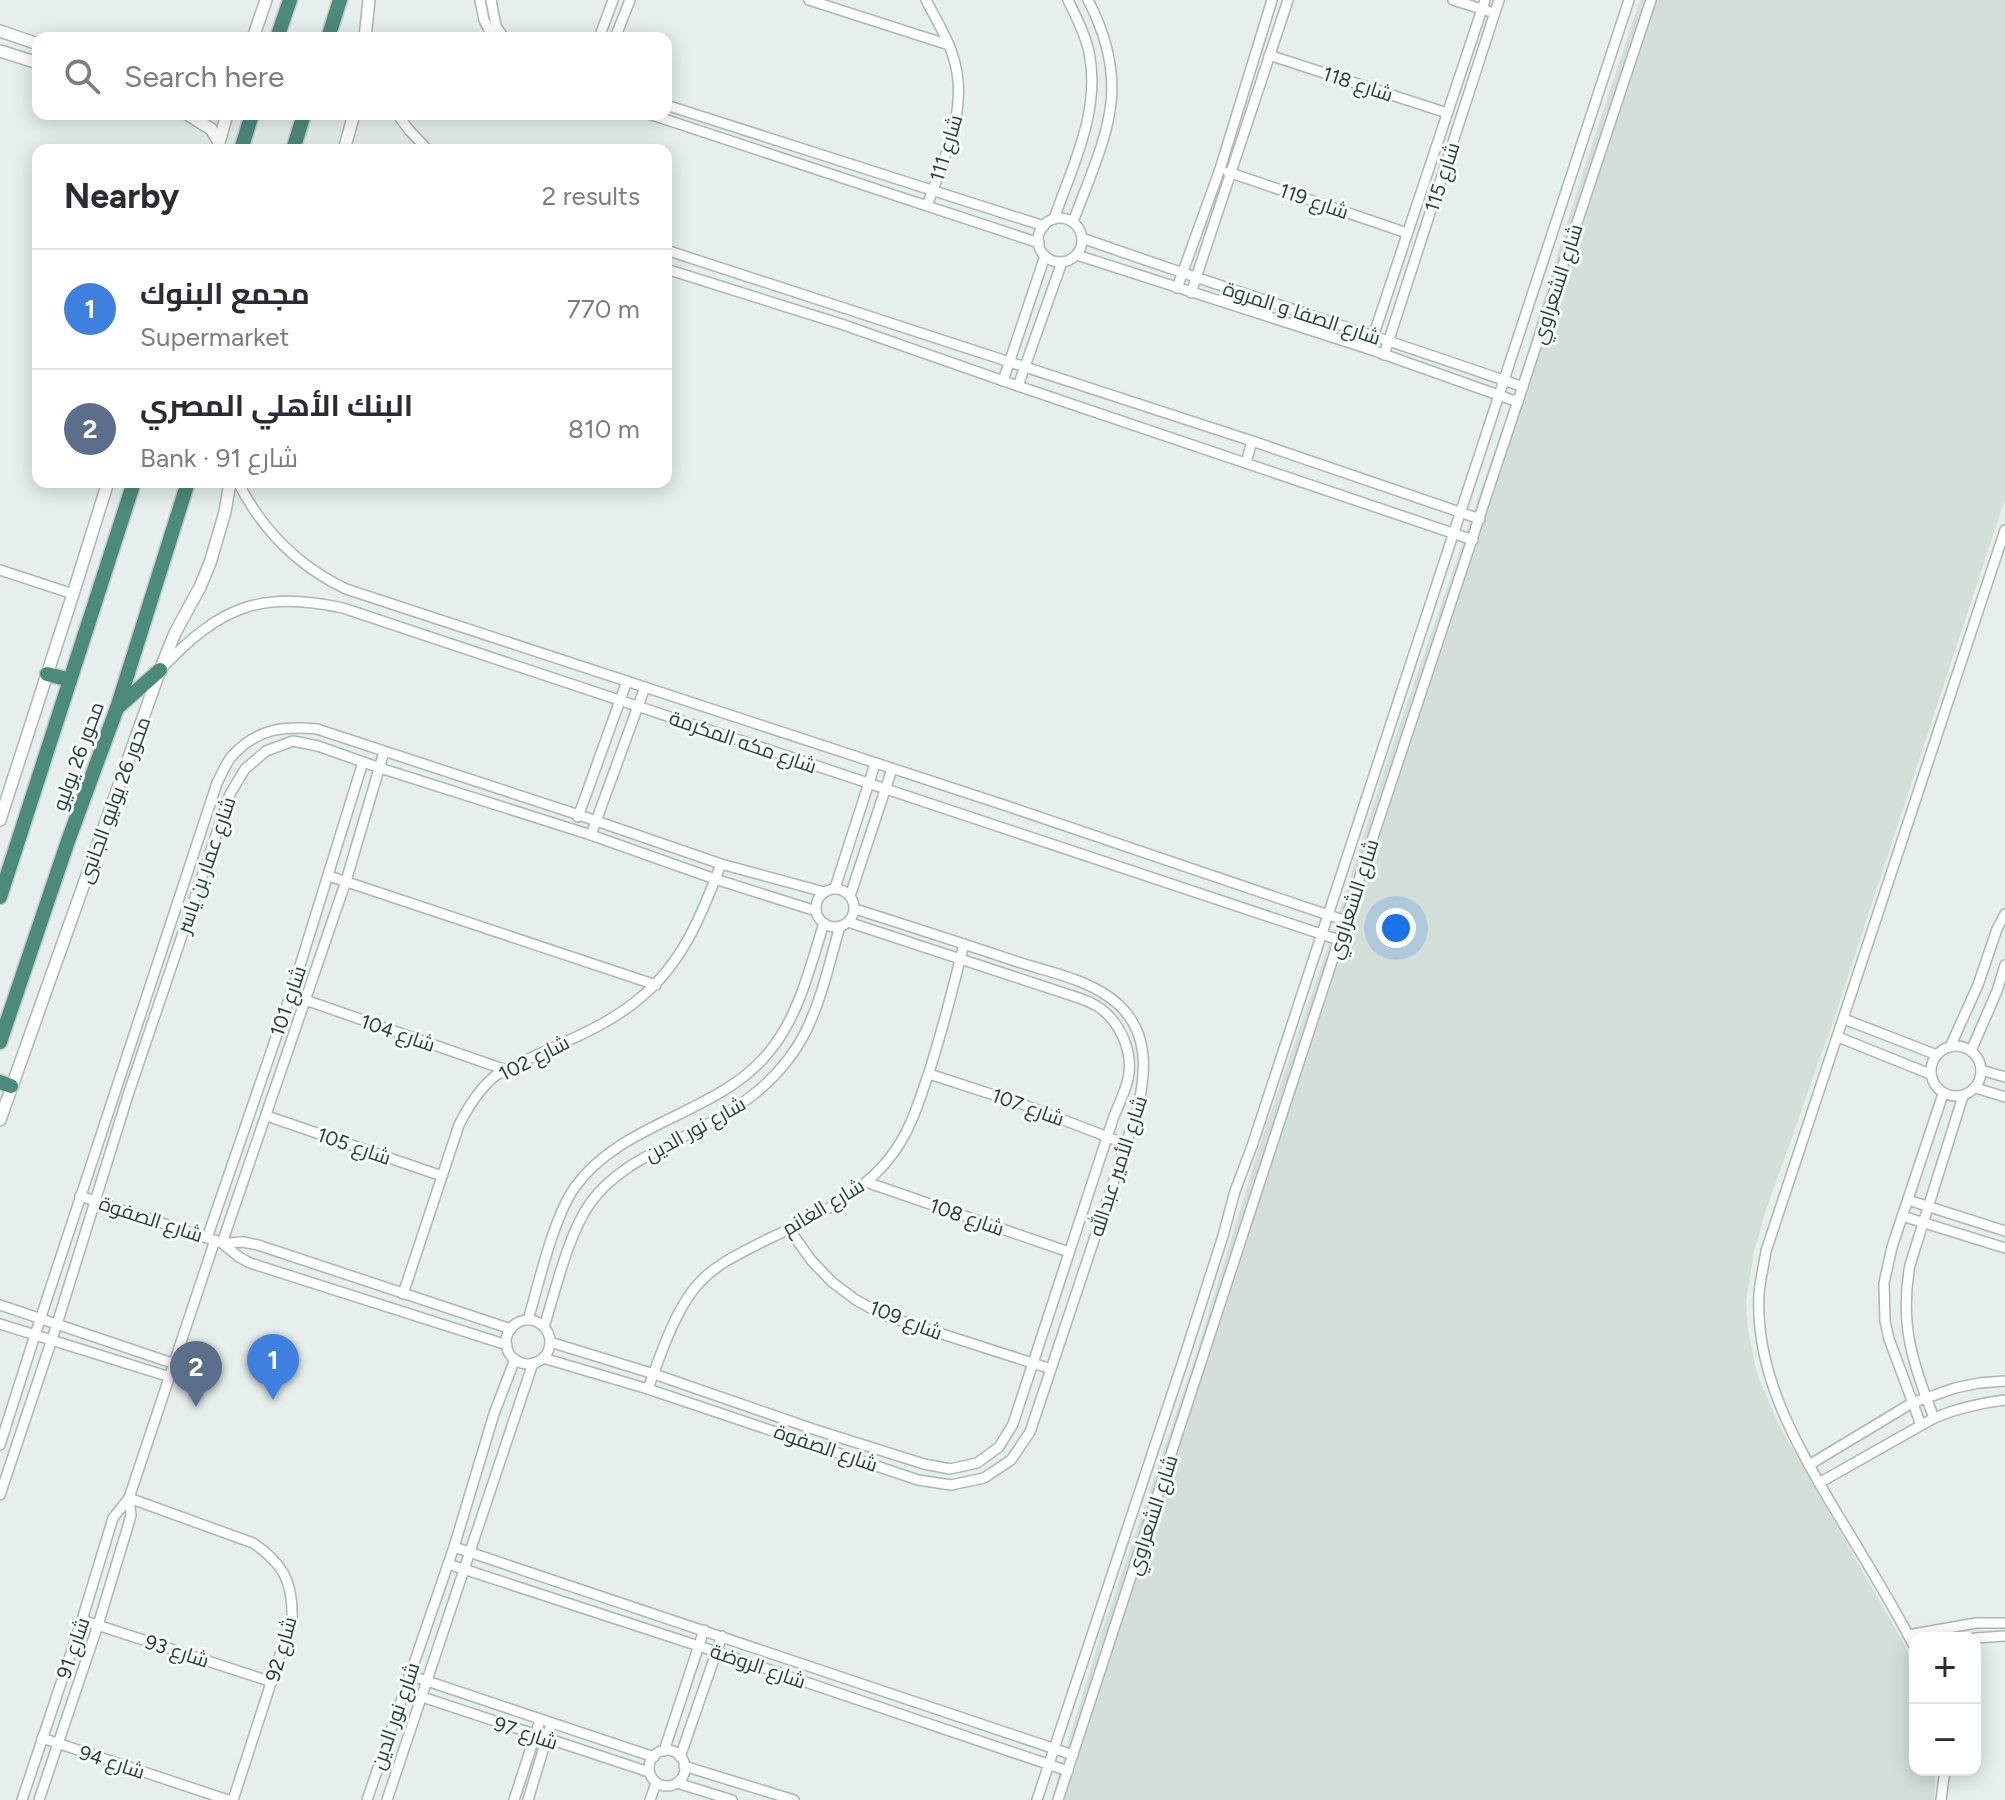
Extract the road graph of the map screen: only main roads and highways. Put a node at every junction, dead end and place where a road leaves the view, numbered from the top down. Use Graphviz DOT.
graph roads {
  1 [pos="290,0"];
  2 [pos="340,0"];
  3 [pos="279,32"];
  4 [pos="330,32"];
  5 [pos="250,120"];
  6 [pos="302,120"];
  7 [pos="243,144"];
  8 [pos="295,144"];
  9 [pos="132,488"];
  10 [pos="186,488"];
  11 [pos="160,670"];
  12 [pos="47,674"];
  13 [pos="70,680"];
  14 [pos="117,708"];
  15 [pos="0,897"];
  16 [pos="0,1042"];
  1 -- 3 [label="highway"];
  2 -- 4 [label="highway"];
  5 -- 7 [label="highway"];
  6 -- 8 [label="highway"];
  9 -- 13 [label="highway, محور 26 يوليو"];
  10 -- 14 [label="highway, محور 26 يوليو"];
  11 -- 14 [label="highway"];
  12 -- 13 [label="highway"];
  13 -- 15 [label="highway, محور 26 يوليو"];
  14 -- 16 [label="highway, محور 26 يوليو"];
}
